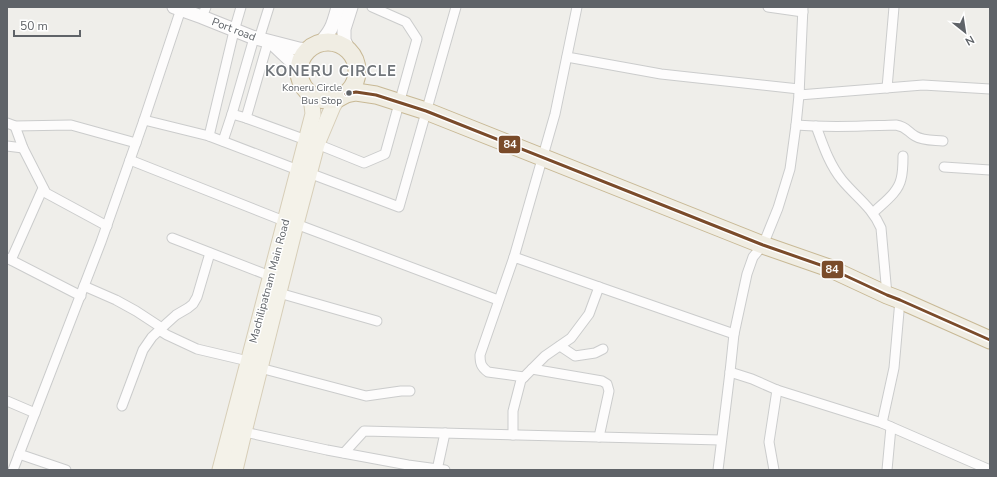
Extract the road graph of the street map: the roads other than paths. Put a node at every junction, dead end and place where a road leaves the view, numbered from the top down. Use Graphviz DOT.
graph roads {
  1 [pos="241,7"];
  2 [pos="269,7"];
  3 [pos="338,7"];
  4 [pos="351,7"];
  5 [pos="372,7"];
  6 [pos="577,7"];
  7 [pos="768,7"];
  8 [pos="894,7"];
  9 [pos="178,8"];
  10 [pos="453,8"];
  11 [pos="803,10"];
  12 [pos="204,12"];
  13 [pos="234,31"];
  14 [pos="263,40"];
  15 [pos="314,47"];
  16 [pos="350,52"];
  17 [pos="567,57"];
  18 [pos="300,75"];
  19 [pos="357,76"];
  20 [pos="887,88"];
  21 [pos="990,89"];
  22 [pos="307,91"];
  23 [pos="799,92"];
  24 [pos="376,95"];
  25 [pos="342,96"];
  26 [pos="400,102"];
  27 [pos="426,111"];
  28 [pos="232,114"];
  29 [pos="246,118"];
  30 [pos="144,120"];
  31 [pos="11,124"];
  32 [pos="796,124"];
  33 [pos="816,126"];
  34 [pos="209,136"];
  35 [pos="223,141"];
  36 [pos="943,141"];
  37 [pos="312,142"];
  38 [pos="136,143"];
  39 [pos="23,148"];
  40 [pos="8,149"];
  41 [pos="903,156"];
  42 [pos="543,158"];
  43 [pos="130,160"];
  44 [pos="944,167"];
  45 [pos="990,170"];
  46 [pos="304,172"];
  47 [pos="43,188"];
  48 [pos="873,213"];
  49 [pos="290,223"];
  50 [pos="107,226"];
  51 [pos="172,238"];
  52 [pos="763,245"];
  53 [pos="210,253"];
  54 [pos="514,257"];
  55 [pos="9,259"];
  56 [pos="270,276"];
  57 [pos="84,286"];
  58 [pos="599,287"];
  59 [pos="279,293"];
  60 [pos="80,296"];
  61 [pos="894,298"];
  62 [pos="498,300"];
  63 [pos="377,321"];
  64 [pos="161,329"];
  65 [pos="734,334"];
  66 [pos="990,340"];
  67 [pos="560,346"];
  68 [pos="603,349"];
  69 [pos="254,364"];
  70 [pos="532,369"];
  71 [pos="730,372"];
  72 [pos="524,378"];
  73 [pos="777,390"];
  74 [pos="410,391"];
  75 [pos="7,401"];
  76 [pos="122,406"];
  77 [pos="35,413"];
  78 [pos="886,425"];
  79 [pos="237,430"];
  80 [pos="445,433"];
  81 [pos="514,435"];
  82 [pos="599,437"];
  83 [pos="721,440"];
  84 [pos="344,453"];
  85 [pos="19,454"];
  86 [pos="13,470"];
  87 [pos="66,470"];
  88 [pos="220,470"];
  89 [pos="235,470"];
  90 [pos="440,470"];
  91 [pos="718,470"];
  92 [pos="774,470"];
  93 [pos="887,470"];
  94 [pos="990,470"];
  1 -- 13 [label="street"];
  2 -- 14 [label="street"];
  3 -- 15 [label="main road"];
  4 -- 16 [label="main road"];
  5 -- 26 [label="street"];
  6 -- 17 [label="street"];
  7 -- 11 [label="street"];
  8 -- 20 [label="street"];
  9 -- 12 [label="main road, Port road"];
  9 -- 30 [label="street"];
  10 -- 27 [label="street"];
  11 -- 23 [label="street"];
  12 -- 13 [label="main road, Port road"];
  13 -- 14 [label="main road, Port road"];
  13 -- 34 [label="street"];
  14 -- 15 [label="main road, Port road"];
  14 -- 18 [label="main road, Port road"];
  14 -- 28 [label="street"];
  14 -- 29 [label="street"];
  15 -- 16 [label="highway"];
  15 -- 18 [label="highway"];
  16 -- 19 [label="highway"];
  17 -- 23 [label="street"];
  17 -- 42 [label="street"];
  18 -- 22 [label="highway"];
  19 -- 24 [label="highway"];
  19 -- 25 [label="highway"];
  20 -- 21 [label="street"];
  20 -- 23 [label="street"];
  22 -- 25 [label="highway"];
  22 -- 37 [label="main road, Machilipatnam Main Road"];
  23 -- 32 [label="street"];
  24 -- 25 [label="highway"];
  24 -- 26 [label="highway"];
  25 -- 37 [label="main road, Machilipatnam Main Road"];
  26 -- 27 [label="highway"];
  26 -- 37 [label="street"];
  27 -- 42 [label="highway"];
  27 -- 46 [label="street"];
  28 -- 29 [label="street"];
  28 -- 35 [label="street"];
  29 -- 37 [label="street"];
  30 -- 34 [label="street"];
  30 -- 38 [label="street"];
  31 -- 38 [label="street"];
  31 -- 39 [label="street"];
  32 -- 33 [label="street"];
  32 -- 52 [label="street"];
  33 -- 36 [label="street"];
  33 -- 48 [label="street"];
  34 -- 35 [label="street"];
  35 -- 46 [label="street"];
  37 -- 46 [label="main road, Machilipatnam Main Road"];
  38 -- 43 [label="street"];
  39 -- 40 [label="street"];
  39 -- 47 [label="street"];
  41 -- 48 [label="street"];
  42 -- 52 [label="highway"];
  42 -- 54 [label="street"];
  43 -- 49 [label="street"];
  43 -- 50 [label="street"];
  44 -- 45 [label="street"];
  46 -- 49 [label="main road, Machilipatnam Main Road"];
  47 -- 50 [label="street"];
  47 -- 55 [label="street"];
  48 -- 61 [label="street"];
  49 -- 56 [label="main road, Machilipatnam Main Road"];
  49 -- 59 [label="main road, Machilipatnam Main Road"];
  49 -- 62 [label="street"];
  50 -- 57 [label="street"];
  51 -- 53 [label="street"];
  52 -- 61 [label="highway"];
  52 -- 65 [label="street"];
  53 -- 56 [label="street"];
  53 -- 64 [label="street"];
  54 -- 58 [label="street"];
  54 -- 62 [label="street"];
  55 -- 60 [label="street"];
  56 -- 69 [label="main road, Machilipatnam Main Road"];
  57 -- 60 [label="street"];
  57 -- 64 [label="street"];
  58 -- 65 [label="street"];
  58 -- 67 [label="street"];
  59 -- 63 [label="street"];
  59 -- 69 [label="main road, Machilipatnam Main Road"];
  60 -- 77 [label="street"];
  61 -- 66 [label="highway"];
  61 -- 78 [label="street"];
  62 -- 72 [label="street"];
  64 -- 69 [label="street"];
  64 -- 76 [label="street"];
  65 -- 71 [label="street"];
  67 -- 68 [label="street"];
  67 -- 70 [label="street"];
  69 -- 74 [label="street"];
  69 -- 79 [label="main road, Machilipatnam Main Road"];
  70 -- 72 [label="street"];
  70 -- 82 [label="street"];
  71 -- 73 [label="street"];
  71 -- 83 [label="street"];
  72 -- 81 [label="street"];
  73 -- 78 [label="street"];
  73 -- 92 [label="street"];
  75 -- 77 [label="street"];
  77 -- 85 [label="street"];
  78 -- 93 [label="street"];
  78 -- 94 [label="street"];
  79 -- 84 [label="street"];
  79 -- 88 [label="main road, Machilipatnam Main Road"];
  79 -- 89 [label="main road, Machilipatnam Main Road"];
  80 -- 81 [label="street"];
  80 -- 84 [label="street"];
  80 -- 90 [label="street"];
  81 -- 82 [label="street"];
  82 -- 83 [label="street"];
  83 -- 91 [label="street"];
  84 -- 90 [label="street"];
  85 -- 86 [label="street"];
  85 -- 87 [label="street"];
}
